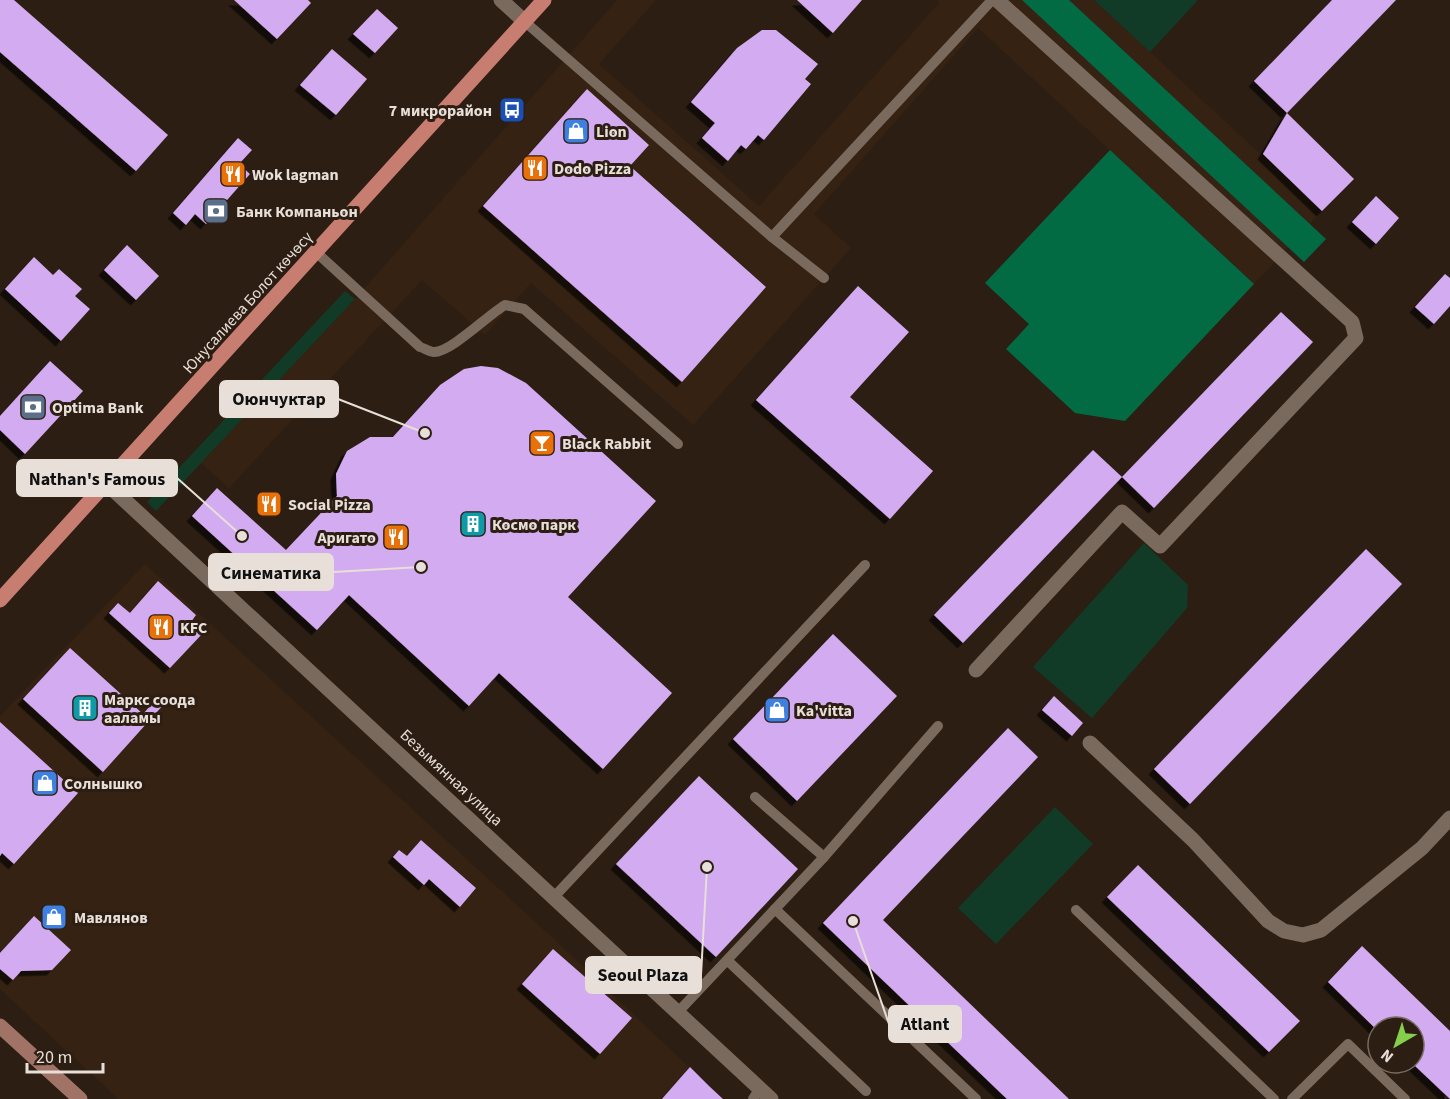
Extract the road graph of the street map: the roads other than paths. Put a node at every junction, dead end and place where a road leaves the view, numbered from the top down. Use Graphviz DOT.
graph roads {
  1 [pos="501,0"];
  2 [pos="544,0"];
  3 [pos="992,0"];
  4 [pos="997,0"];
  5 [pos="524,21"];
  6 [pos="772,237"];
  7 [pos="317,253"];
  8 [pos="824,278"];
  9 [pos="678,444"];
  10 [pos="106,483"];
  11 [pos="865,565"];
  12 [pos="0,600"];
  13 [pos="976,670"];
  14 [pos="938,726"];
  15 [pos="1090,743"];
  16 [pos="755,797"];
  17 [pos="1450,818"];
  18 [pos="824,857"];
  19 [pos="554,897"];
  20 [pos="775,909"];
  21 [pos="1076,910"];
  22 [pos="728,961"];
  23 [pos="679,1011"];
  24 [pos="0,1026"];
  25 [pos="866,1091"];
  26 [pos="756,1094"];
  27 [pos="80,1099"];
  28 [pos="771,1099"];
  29 [pos="976,1099"];
  30 [pos="1274,1099"];
  31 [pos="1292,1099"];
  32 [pos="1405,1099"];
  1 -- 5 [label="street"];
  2 -- 5 [label="main road, Юнусалиева Болот көчөсү"];
  3 -- 6 [label="lane"];
  4 -- 13 [label="street"];
  5 -- 6 [label="lane"];
  5 -- 7 [label="main road, Юнусалиева Болот көчөсү"];
  6 -- 8 [label="lane"];
  7 -- 9 [label="lane"];
  7 -- 10 [label="main road, Юнусалиева Болот көчөсү"];
  10 -- 12 [label="main road, Юнусалиева Болот көчөсү"];
  10 -- 19 [label="street, Безымянная улица"];
  11 -- 19 [label="lane"];
  14 -- 18 [label="lane"];
  15 -- 17 [label="street"];
  16 -- 18 [label="lane"];
  18 -- 20 [label="lane"];
  19 -- 23 [label="street, Безымянная улица"];
  20 -- 22 [label="lane"];
  20 -- 29 [label="lane"];
  21 -- 30 [label="lane"];
  22 -- 23 [label="lane"];
  22 -- 25 [label="lane"];
  23 -- 26 [label="street, Безымянная улица"];
  24 -- 27 [label="main road"];
  26 -- 28 [label="street, Безымянная улица"];
  31 -- 32 [label="lane"];
}
